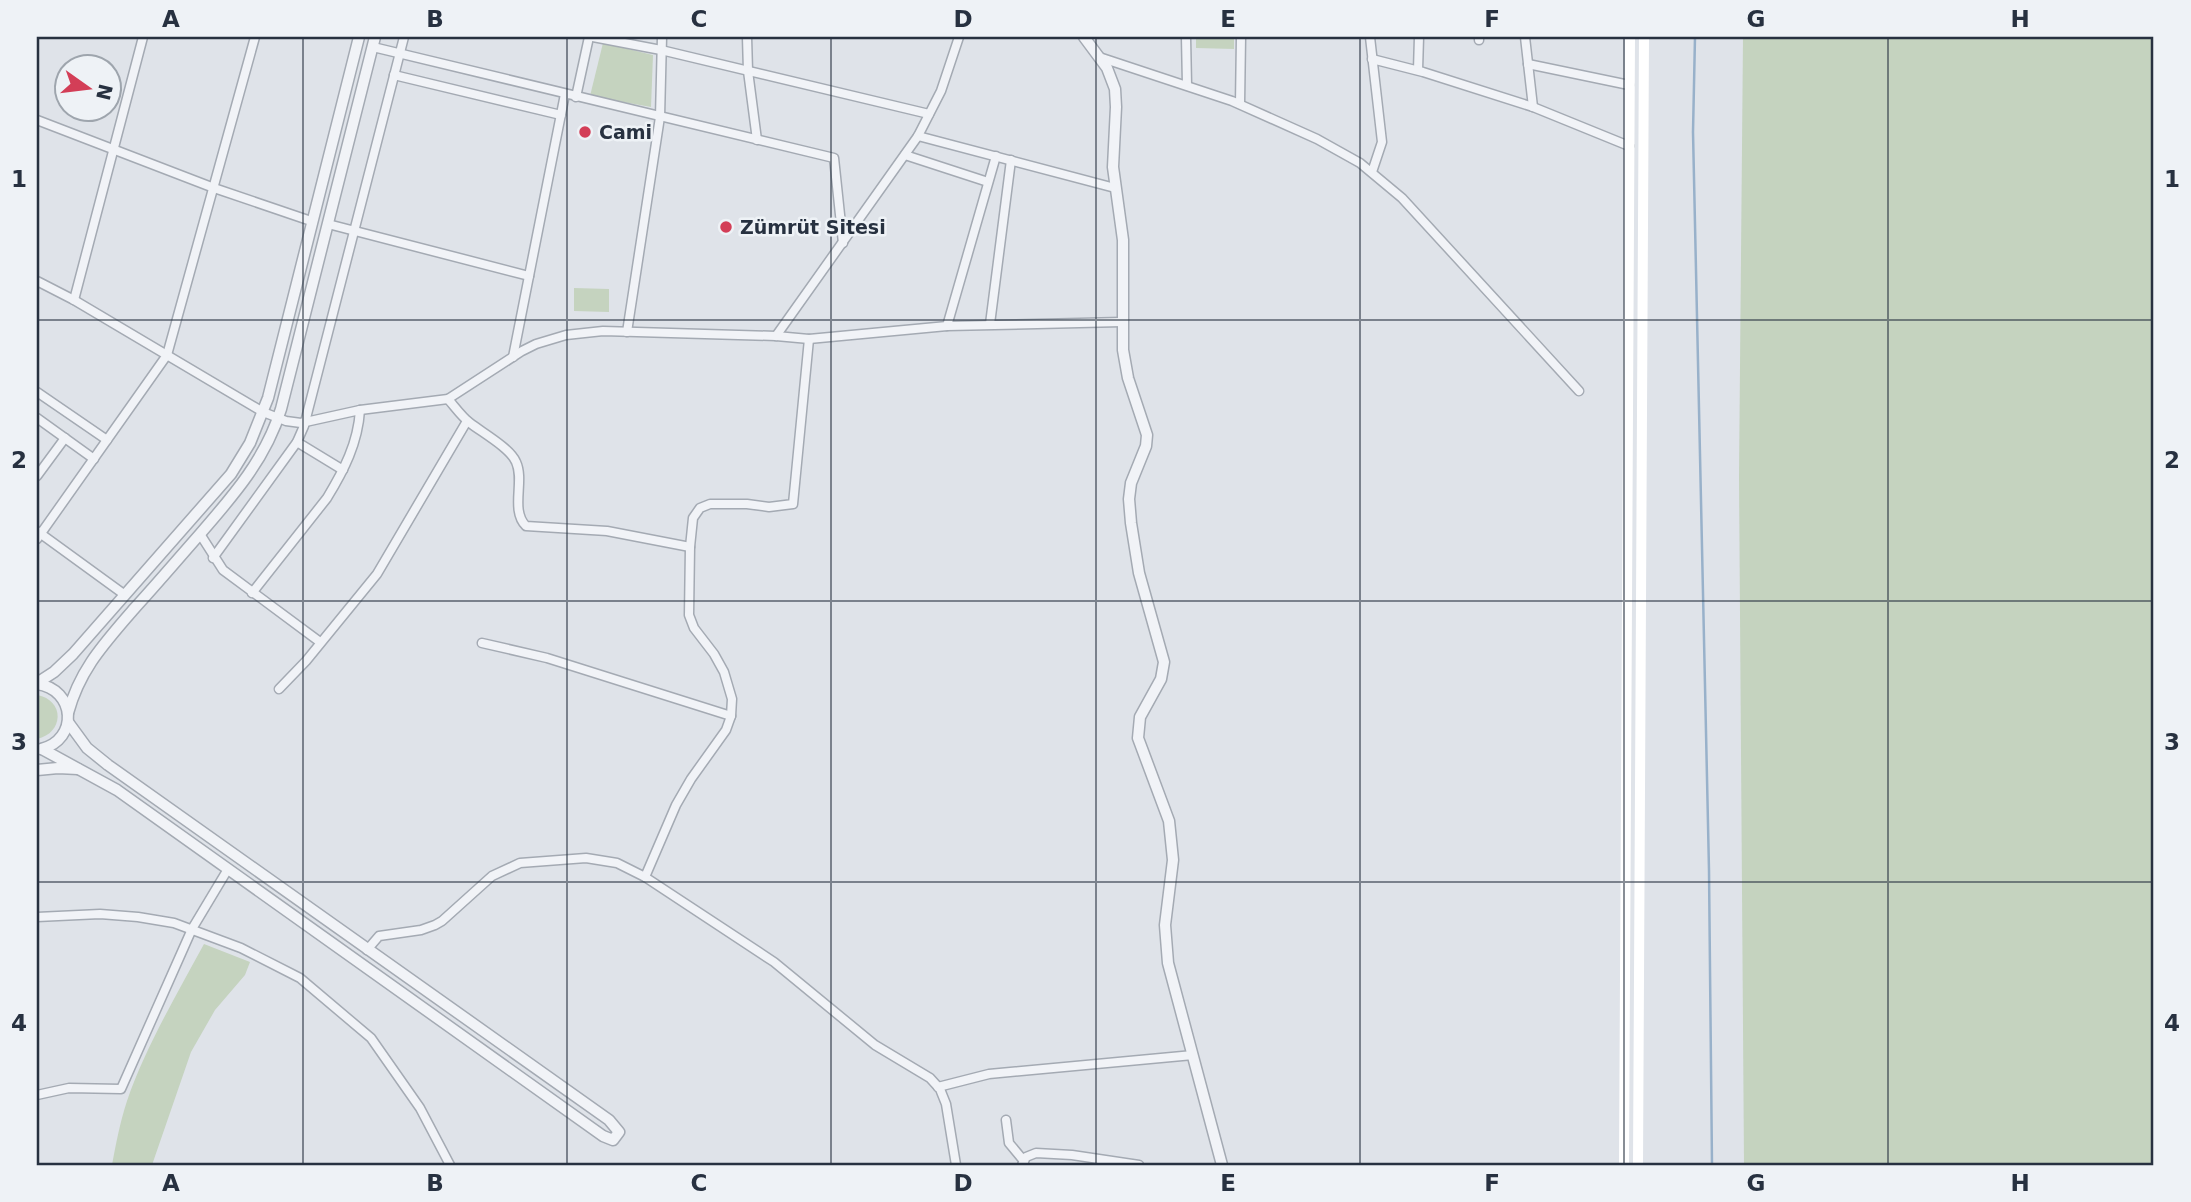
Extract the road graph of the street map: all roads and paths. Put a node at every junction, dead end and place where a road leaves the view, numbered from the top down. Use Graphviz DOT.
graph roads {
  1 [pos="143,37"];
  2 [pos="255,37"];
  3 [pos="359,37"];
  4 [pos="404,37"];
  5 [pos="591,37"];
  6 [pos="662,37"];
  7 [pos="747,37"];
  8 [pos="959,37"];
  9 [pos="1084,37"];
  10 [pos="1186,37"];
  11 [pos="1241,37"];
  12 [pos="1370,37"];
  13 [pos="1419,37"];
  14 [pos="1525,37"];
  15 [pos="1630,37"];
  16 [pos="1644,37"];
  17 [pos="374,42"];
  18 [pos="661,50"];
  19 [pos="400,54"];
  20 [pos="1099,57"];
  21 [pos="1372,59"];
  22 [pos="1528,64"];
  23 [pos="748,71"];
  24 [pos="1418,71"];
  25 [pos="394,75"];
  26 [pos="1187,85"];
  27 [pos="1629,85"];
  28 [pos="565,94"];
  29 [pos="576,97"];
  30 [pos="1240,104"];
  31 [pos="1533,107"];
  32 [pos="929,114"];
  33 [pos="561,115"];
  34 [pos="660,117"];
  35 [pos="37,120"];
  36 [pos="918,136"];
  37 [pos="757,140"];
  38 [pos="1629,146"];
  39 [pos="113,149"];
  40 [pos="905,155"];
  41 [pos="996,156"];
  42 [pos="1010,160"];
  43 [pos="1372,172"];
  44 [pos="988,182"];
  45 [pos="214,188"];
  46 [pos="1115,188"];
  47 [pos="312,221"];
  48 [pos="328,224"];
  49 [pos="354,231"];
  50 [pos="843,243"];
  51 [pos="529,276"];
  52 [pos="37,281"];
  53 [pos="75,300"];
  54 [pos="1122,322"];
  55 [pos="990,324"];
  56 [pos="947,326"];
  57 [pos="627,332"];
  58 [pos="776,337"];
  59 [pos="809,340"];
  60 [pos="167,355"];
  61 [pos="513,357"];
  62 [pos="1580,391"];
  63 [pos="37,392"];
  64 [pos="448,399"];
  65 [pos="360,410"];
  66 [pos="263,412"];
  67 [pos="37,418"];
  68 [pos="278,419"];
  69 [pos="467,421"];
  70 [pos="306,422"];
  71 [pos="65,438"];
  72 [pos="107,440"];
  73 [pos="297,442"];
  74 [pos="94,459"];
  75 [pos="343,470"];
  76 [pos="37,476"];
  77 [pos="200,534"];
  78 [pos="38,535"];
  79 [pos="690,547"];
  80 [pos="214,558"];
  81 [pos="252,593"];
  82 [pos="125,596"];
  83 [pos="320,642"];
  84 [pos="482,643"];
  85 [pos="37,684"];
  86 [pos="279,689"];
  87 [pos="731,716"];
  88 [pos="68,718"];
  89 [pos="39,749"];
  90 [pos="82,769"];
  91 [pos="37,770"];
  92 [pos="228,869"];
  93 [pos="645,877"];
  94 [pos="37,917"];
  95 [pos="192,929"];
  96 [pos="367,950"];
  97 [pos="1193,1055"];
  98 [pos="938,1087"];
  99 [pos="37,1095"];
  100 [pos="1006,1120"];
  101 [pos="1094,1162"];
  102 [pos="1023,1163"];
  103 [pos="450,1165"];
  104 [pos="956,1165"];
  105 [pos="1139,1165"];
  106 [pos="1222,1165"];
  107 [pos="1624,1165"];
  108 [pos="1638,1165"];
  1 -- 39 [label="street"];
  2 -- 45 [label="street"];
  3 -- 47 [label="street"];
  4 -- 19 [label="street"];
  5 -- 18 [label="street"];
  5 -- 29 [label="street"];
  6 -- 18 [label="street"];
  7 -- 23 [label="street"];
  8 -- 32 [label="street"];
  9 -- 20 [label="street"];
  10 -- 26 [label="street"];
  11 -- 30 [label="street"];
  12 -- 21 [label="street"];
  13 -- 24 [label="street"];
  14 -- 22 [label="street"];
  15 -- 27 [label="main road"];
  16 -- 108 [label="main road"];
  17 -- 19 [label="street"];
  17 -- 48 [label="street"];
  18 -- 23 [label="street"];
  18 -- 34 [label="street"];
  19 -- 25 [label="street"];
  19 -- 28 [label="street"];
  20 -- 26 [label="street"];
  20 -- 46 [label="street"];
  21 -- 24 [label="street"];
  21 -- 43 [label="street"];
  22 -- 27 [label="street"];
  22 -- 31 [label="street"];
  23 -- 32 [label="street"];
  23 -- 37 [label="street"];
  24 -- 31 [label="street"];
  25 -- 33 [label="street"];
  25 -- 49 [label="street"];
  26 -- 30 [label="street"];
  27 -- 38 [label="main road"];
  28 -- 29 [label="street"];
  28 -- 33 [label="street"];
  29 -- 34 [label="street"];
  30 -- 43 [label="street"];
  31 -- 38 [label="street"];
  32 -- 36 [label="street"];
  33 -- 51 [label="street"];
  34 -- 37 [label="street"];
  34 -- 57 [label="street"];
  35 -- 39 [label="street"];
  36 -- 40 [label="street"];
  36 -- 41 [label="street"];
  37 -- 50 [label="street"];
  38 -- 107 [label="main road"];
  39 -- 45 [label="street"];
  39 -- 53 [label="street"];
  40 -- 44 [label="street"];
  40 -- 50 [label="street"];
  41 -- 42 [label="street"];
  41 -- 44 [label="street"];
  42 -- 46 [label="street"];
  42 -- 55 [label="street"];
  43 -- 62 [label="street"];
  44 -- 56 [label="street"];
  45 -- 47 [label="street"];
  45 -- 60 [label="street"];
  46 -- 54 [label="street"];
  47 -- 66 [label="street"];
  48 -- 49 [label="street"];
  48 -- 68 [label="street"];
  49 -- 51 [label="street"];
  49 -- 70 [label="street"];
  50 -- 58 [label="street"];
  51 -- 61 [label="street"];
  52 -- 53 [label="street"];
  53 -- 60 [label="street"];
  54 -- 55 [label="street"];
  54 -- 97 [label="street"];
  55 -- 56 [label="street"];
  56 -- 59 [label="street"];
  57 -- 58 [label="street"];
  57 -- 61 [label="street"];
  58 -- 59 [label="street"];
  59 -- 79 [label="street"];
  60 -- 66 [label="street"];
  60 -- 72 [label="street"];
  61 -- 64 [label="street"];
  63 -- 72 [label="street"];
  64 -- 65 [label="street"];
  64 -- 69 [label="street"];
  65 -- 70 [label="street"];
  65 -- 75 [label="street"];
  66 -- 68 [label="street"];
  66 -- 82 [label="street"];
  67 -- 71 [label="street"];
  68 -- 70 [label="street"];
  68 -- 77 [label="street"];
  69 -- 79 [label="street"];
  69 -- 83 [label="street"];
  70 -- 73 [label="street"];
  71 -- 74 [label="street"];
  71 -- 76 [label="street"];
  72 -- 74 [label="street"];
  73 -- 75 [label="street"];
  73 -- 80 [label="street"];
  74 -- 78 [label="street"];
  75 -- 81 [label="street"];
  77 -- 80 [label="street"];
  77 -- 88 [label="street"];
  78 -- 82 [label="street"];
  79 -- 87 [label="street"];
  80 -- 81 [label="street"];
  81 -- 83 [label="street"];
  82 -- 85 [label="street"];
  83 -- 86 [label="street"];
  84 -- 87 [label="street"];
  85 -- 88 [label="street"];
  87 -- 93 [label="street"];
  88 -- 89 [label="street"];
  88 -- 96 [label="street"];
  89 -- 90 [label="street"];
  90 -- 91 [label="street"];
  90 -- 92 [label="street"];
  92 -- 95 [label="street"];
  92 -- 96 [label="street"];
  93 -- 96 [label="street"];
  93 -- 98 [label="street"];
  94 -- 95 [label="street"];
  95 -- 99 [label="street"];
  95 -- 103 [label="street"];
  97 -- 98 [label="street"];
  97 -- 106 [label="street"];
  98 -- 104 [label="street"];
  100 -- 102 [label="street"];
  101 -- 102 [label="street"];
  101 -- 105 [label="street"];
}
